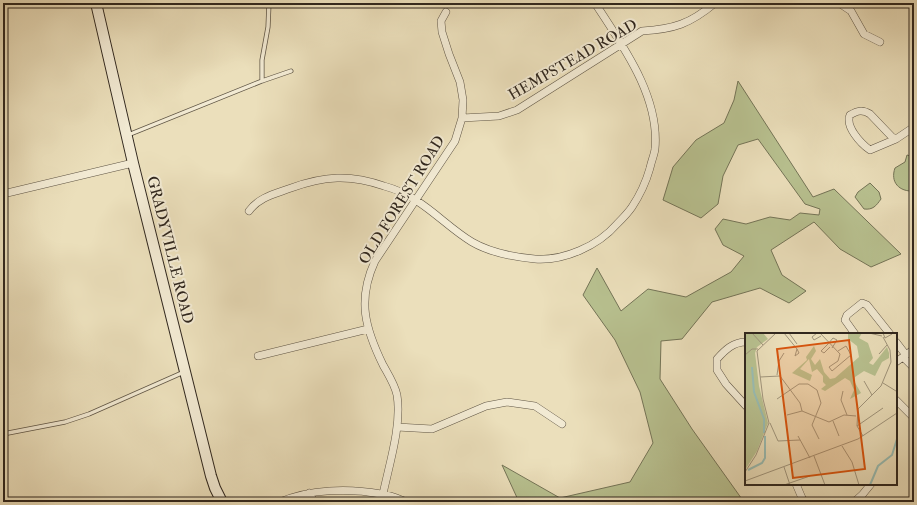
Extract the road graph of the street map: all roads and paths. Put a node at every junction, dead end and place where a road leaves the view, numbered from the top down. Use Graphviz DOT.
graph roads {
  1 [pos="96,3"];
  2 [pos="269,3"];
  3 [pos="595,3"];
  4 [pos="715,3"];
  5 [pos="839,3"];
  6 [pos="446,12"];
  7 [pos="880,42"];
  8 [pos="622,44"];
  9 [pos="291,71"];
  10 [pos="262,80"];
  11 [pos="462,118"];
  12 [pos="914,128"];
  13 [pos="127,135"];
  14 [pos="896,139"];
  15 [pos="133,163"];
  16 [pos="3,194"];
  17 [pos="416,200"];
  18 [pos="249,211"];
  19 [pos="368,328"];
  20 [pos="854,333"];
  21 [pos="889,333"];
  22 [pos="745,342"];
  23 [pos="897,344"];
  24 [pos="914,349"];
  25 [pos="258,356"];
  26 [pos="904,356"];
  27 [pos="897,361"];
  28 [pos="914,368"];
  29 [pos="185,371"];
  30 [pos="897,401"];
  31 [pos="745,405"];
  32 [pos="914,418"];
  33 [pos="562,424"];
  34 [pos="397,427"];
  35 [pos="3,434"];
  36 [pos="796,485"];
  37 [pos="870,485"];
  38 [pos="309,493"];
  39 [pos="382,494"];
  40 [pos="222,502"];
  41 [pos="280,502"];
  42 [pos="314,502"];
  43 [pos="408,502"];
  44 [pos="805,502"];
  45 [pos="854,502"];
  1 -- 13 [label="street, GRADYVILLE ROAD"];
  2 -- 10 [label="lane"];
  3 -- 8 [label="street"];
  4 -- 8 [label="street, HEMPSTEAD ROAD"];
  5 -- 7 [label="street"];
  6 -- 11 [label="street, OLD FOREST ROAD"];
  8 -- 11 [label="street, HEMPSTEAD ROAD"];
  8 -- 17 [label="street"];
  9 -- 10 [label="lane"];
  10 -- 13 [label="lane"];
  11 -- 17 [label="street, OLD FOREST ROAD"];
  12 -- 14 [label="street"];
  13 -- 15 [label="street, GRADYVILLE ROAD"];
  14 -- 14 [label="street"];
  15 -- 16 [label="street"];
  15 -- 29 [label="street, GRADYVILLE ROAD"];
  17 -- 18 [label="street"];
  17 -- 19 [label="street, OLD FOREST ROAD"];
  19 -- 25 [label="street"];
  19 -- 34 [label="street, OLD FOREST ROAD"];
  20 -- 21 [label="street"];
  22 -- 31 [label="street"];
  23 -- 26 [label="street"];
  24 -- 26 [label="street"];
  26 -- 27 [label="street"];
  26 -- 28 [label="street"];
  29 -- 35 [label="lane"];
  29 -- 40 [label="street, GRADYVILLE ROAD"];
  30 -- 32 [label="street"];
  33 -- 34 [label="street"];
  34 -- 39 [label="street, OLD FOREST ROAD"];
  36 -- 44 [label="street"];
  37 -- 45 [label="street"];
  38 -- 39 [label="street"];
  38 -- 41 [label="street"];
  38 -- 42 [label="street"];
  39 -- 43 [label="street"];
}
